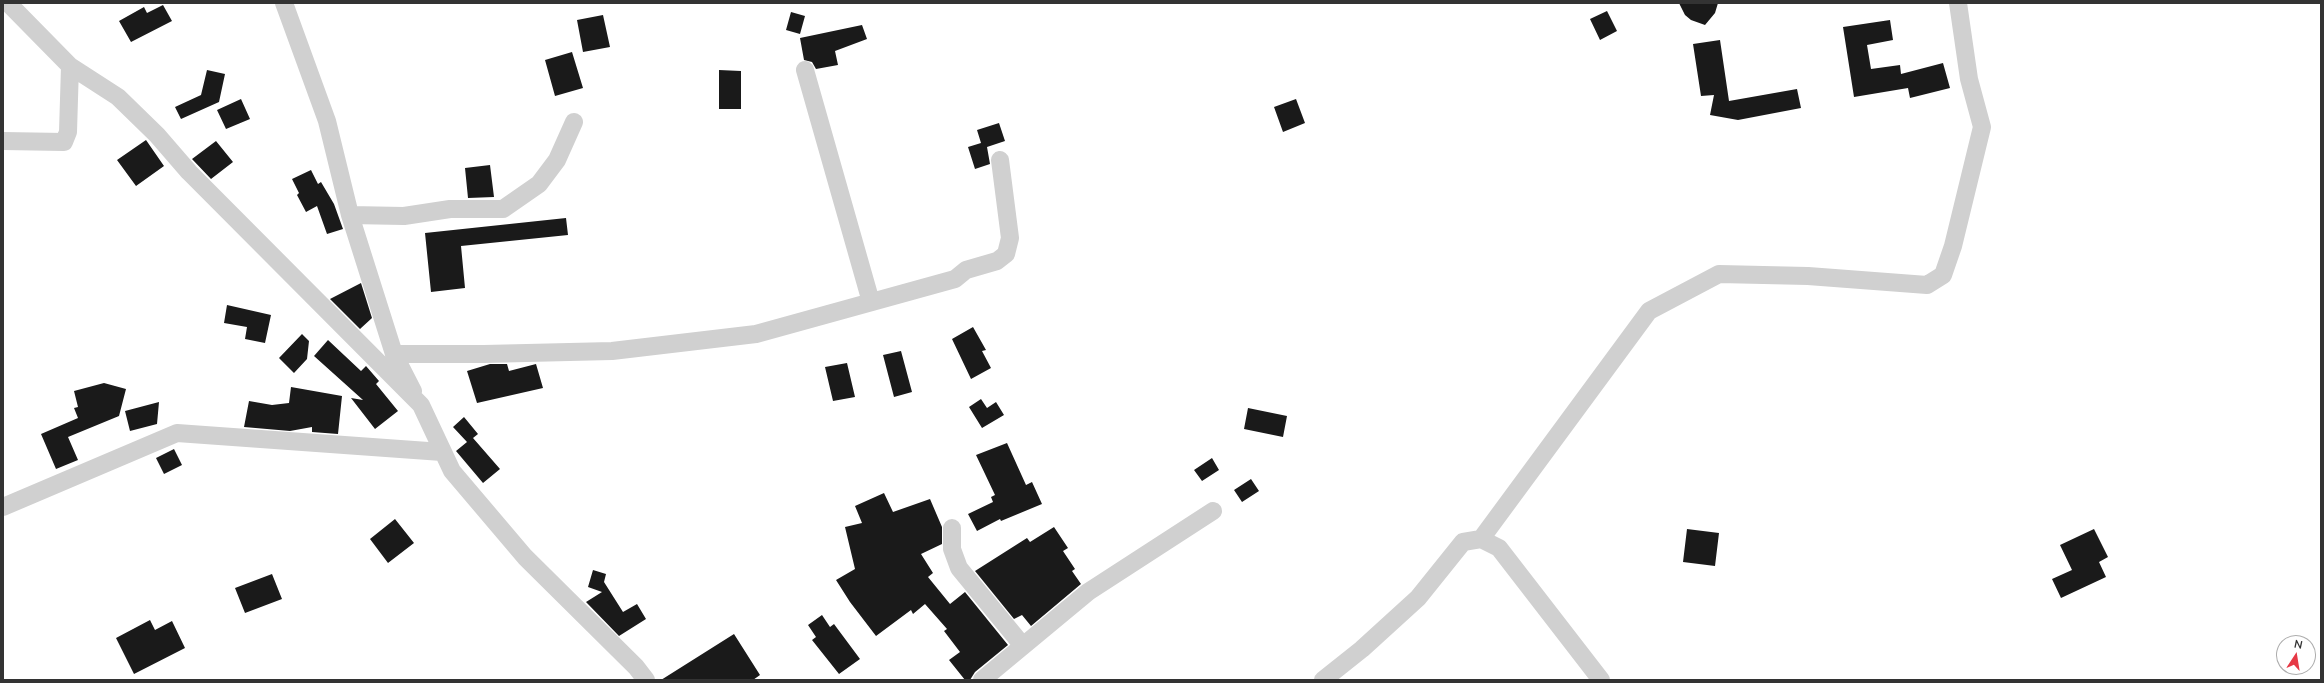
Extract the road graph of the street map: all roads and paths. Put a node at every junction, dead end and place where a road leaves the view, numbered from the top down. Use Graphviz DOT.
graph roads {
  1 [pos="8,3"];
  2 [pos="284,3"];
  3 [pos="1958,3"];
  4 [pos="70,66"];
  5 [pos="805,70"];
  6 [pos="574,122"];
  7 [pos="3,141"];
  8 [pos="1000,160"];
  9 [pos="350,215"];
  10 [pos="871,302"];
  11 [pos="394,354"];
  12 [pos="421,405"];
  13 [pos="442,452"];
  14 [pos="3,508"];
  15 [pos="1213,511"];
  16 [pos="952,528"];
  17 [pos="1481,539"];
  18 [pos="1023,646"];
  19 [pos="646,680"];
  20 [pos="982,680"];
  21 [pos="1323,680"];
  22 [pos="1601,680"];
  1 -- 4 [label="street"];
  2 -- 9 [label="street"];
  3 -- 17 [label="street"];
  4 -- 7 [label="street"];
  4 -- 12 [label="street"];
  5 -- 10 [label="street"];
  6 -- 9 [label="street"];
  8 -- 10 [label="street"];
  9 -- 11 [label="street"];
  10 -- 11 [label="street"];
  11 -- 12 [label="street"];
  12 -- 13 [label="street"];
  13 -- 14 [label="street"];
  13 -- 19 [label="street"];
  15 -- 18 [label="street"];
  16 -- 18 [label="street"];
  17 -- 21 [label="street"];
  17 -- 22 [label="street"];
  18 -- 20 [label="street"];
}
